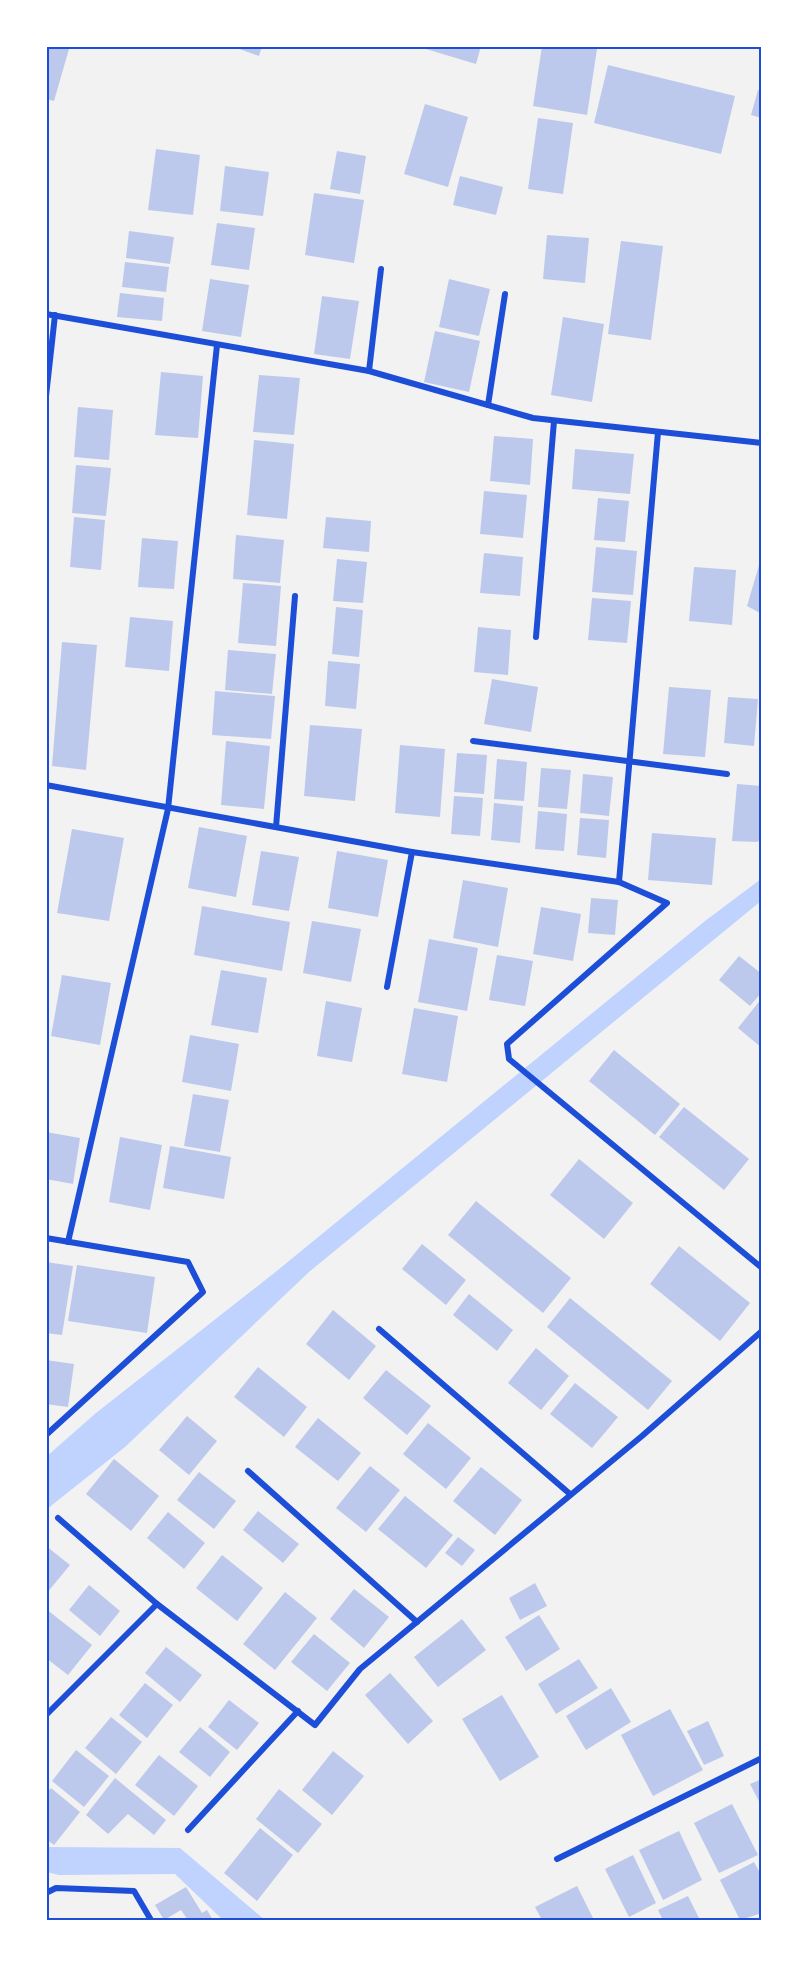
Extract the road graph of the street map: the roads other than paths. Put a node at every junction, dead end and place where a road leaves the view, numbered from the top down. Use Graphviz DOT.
graph roads {
  1 [pos="381,269"];
  2 [pos="505,294"];
  3 [pos="46,314"];
  4 [pos="55,315"];
  5 [pos="217,345"];
  6 [pos="369,371"];
  7 [pos="46,396"];
  8 [pos="488,405"];
  9 [pos="554,421"];
  10 [pos="658,432"];
  11 [pos="762,443"];
  12 [pos="296,597"];
  13 [pos="536,637"];
  14 [pos="473,741"];
  15 [pos="629,763"];
  16 [pos="727,774"];
  17 [pos="46,785"];
  18 [pos="168,809"];
  19 [pos="276,827"];
  20 [pos="412,852"];
  21 [pos="619,882"];
  22 [pos="387,987"];
  23 [pos="46,1238"];
  24 [pos="68,1242"];
  25 [pos="762,1268"];
  26 [pos="379,1329"];
  27 [pos="762,1331"];
  28 [pos="46,1435"];
  29 [pos="248,1471"];
  30 [pos="570,1494"];
  31 [pos="58,1518"];
  32 [pos="157,1604"];
  33 [pos="417,1622"];
  34 [pos="298,1711"];
  35 [pos="46,1715"];
  36 [pos="762,1758"];
  37 [pos="188,1830"];
  38 [pos="556,1859"];
  39 [pos="46,1893"];
  40 [pos="151,1920"];
  1 -- 6 [label="street"];
  2 -- 8 [label="street"];
  3 -- 4 [label="street"];
  4 -- 5 [label="street"];
  4 -- 7 [label="street"];
  5 -- 6 [label="street"];
  5 -- 18 [label="street"];
  6 -- 8 [label="street"];
  8 -- 9 [label="street"];
  9 -- 10 [label="street"];
  9 -- 13 [label="street"];
  10 -- 11 [label="street"];
  10 -- 15 [label="street"];
  12 -- 19 [label="street"];
  14 -- 15 [label="street"];
  15 -- 16 [label="street"];
  15 -- 21 [label="street"];
  17 -- 18 [label="street"];
  18 -- 19 [label="street"];
  18 -- 24 [label="street"];
  19 -- 20 [label="street"];
  20 -- 21 [label="street"];
  20 -- 22 [label="street"];
  21 -- 25 [label="street"];
  23 -- 24 [label="street"];
  24 -- 28 [label="street"];
  26 -- 30 [label="street"];
  27 -- 30 [label="street"];
  29 -- 33 [label="street"];
  30 -- 33 [label="street"];
  31 -- 32 [label="street"];
  32 -- 34 [label="street"];
  32 -- 35 [label="street"];
  33 -- 34 [label="street"];
  34 -- 37 [label="street"];
  36 -- 38 [label="street"];
  39 -- 40 [label="street"];
}
